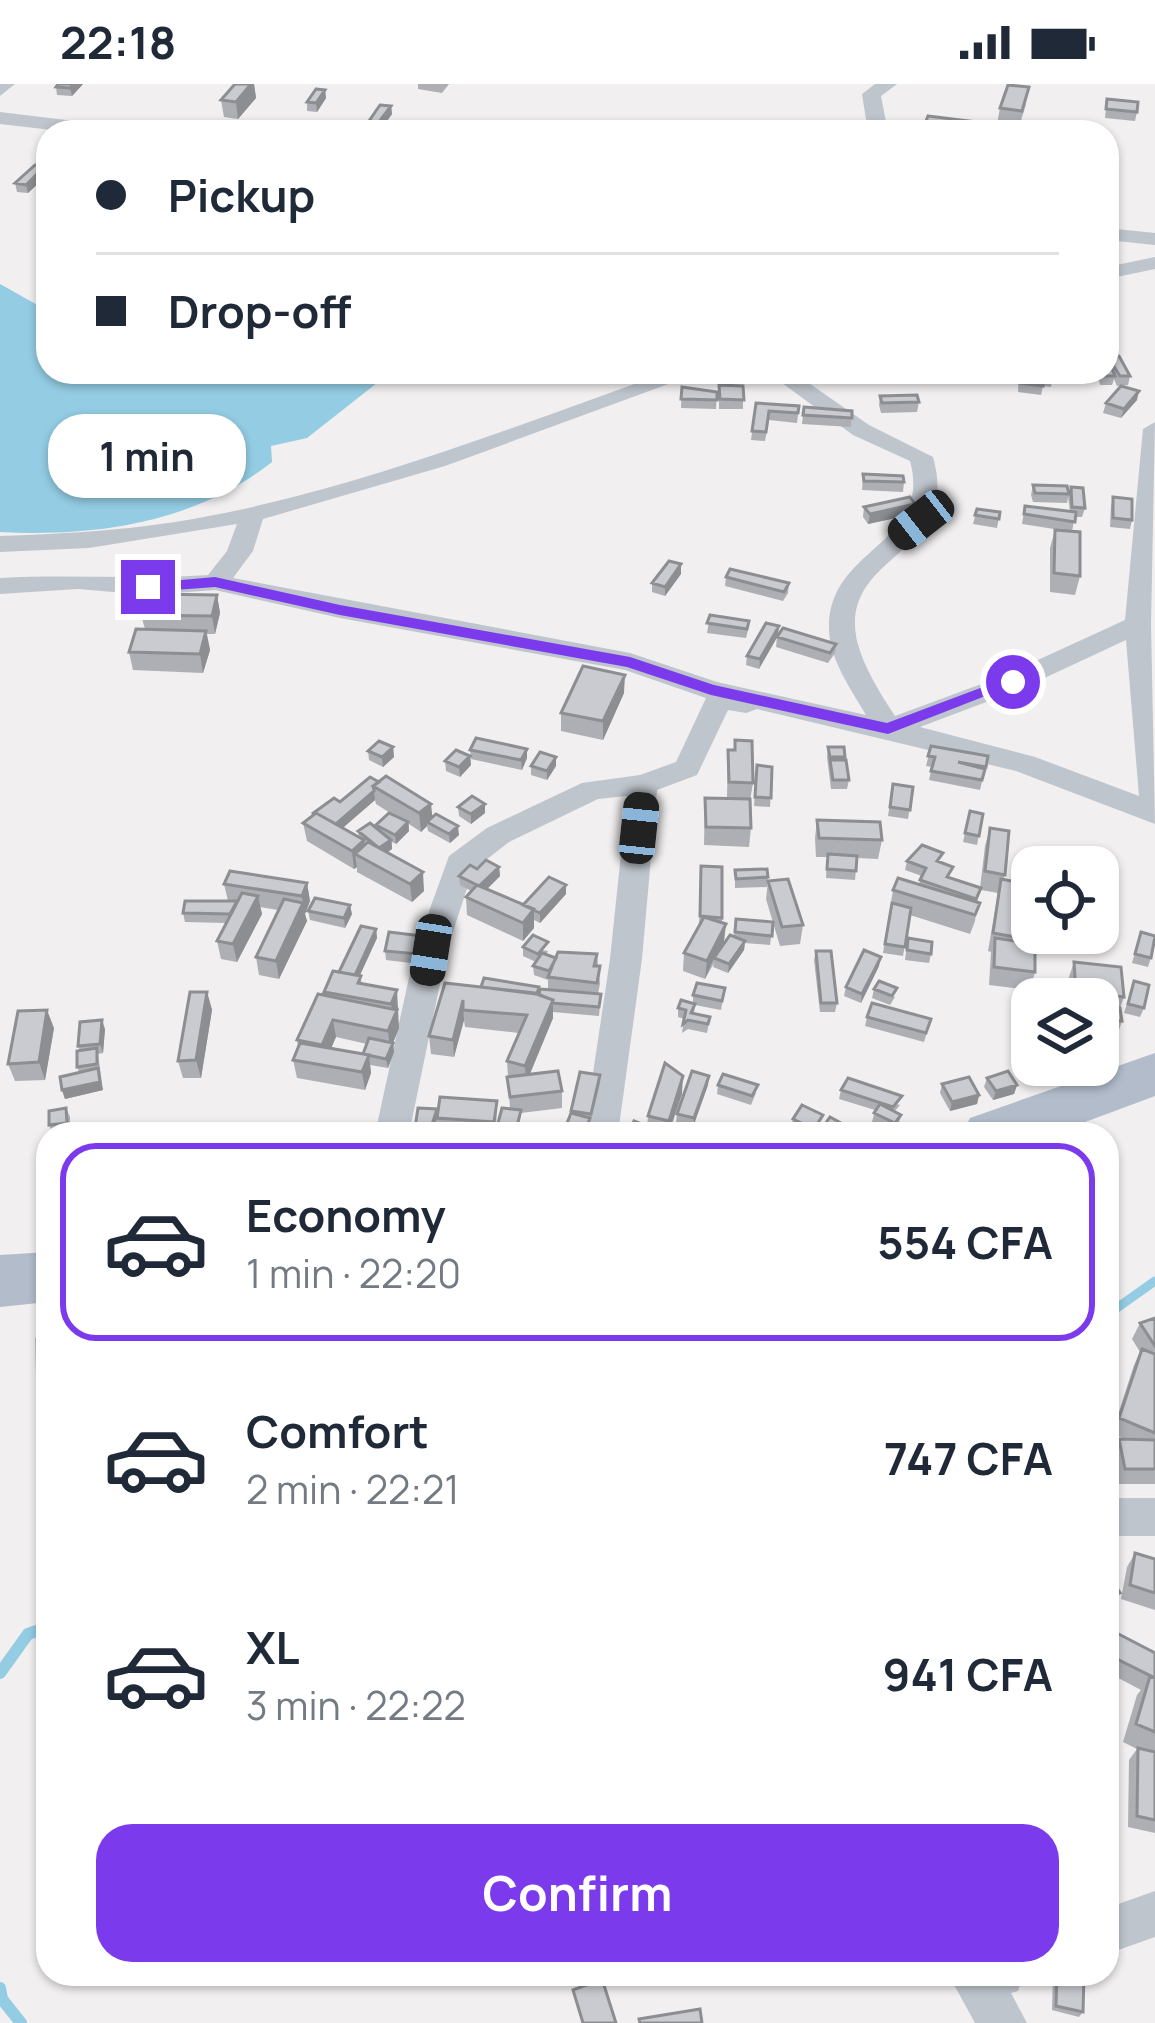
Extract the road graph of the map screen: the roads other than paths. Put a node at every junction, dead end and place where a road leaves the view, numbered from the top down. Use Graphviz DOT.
graph roads {
  1 [pos="888,84"];
  2 [pos="0,118"];
  3 [pos="876,120"];
  4 [pos="36,122"];
  5 [pos="1119,235"];
  6 [pos="1155,239"];
  7 [pos="1155,263"];
  8 [pos="1119,270"];
  9 [pos="655,384"];
  10 [pos="797,384"];
  11 [pos="1155,428"];
  12 [pos="1153,484"];
  13 [pos="252,512"];
  14 [pos="0,544"];
  15 [pos="215,582"];
  16 [pos="0,586"];
  17 [pos="1138,624"];
  18 [pos="888,729"];
  19 [pos="643,784"];
  20 [pos="1154,813"];
  21 [pos="1155,1074"];
  22 [pos="1155,1104"];
  23 [pos="395,1122"];
  24 [pos="603,1122"];
  25 [pos="1023,1122"];
  26 [pos="1109,1122"];
  27 [pos="36,1278"];
  28 [pos="0,1281"];
  29 [pos="36,1314"];
  30 [pos="0,1317"];
  31 [pos="1119,1517"];
  32 [pos="1155,1517"];
  33 [pos="1155,1914"];
  34 [pos="1119,1927"];
  35 [pos="979,1986"];
  36 [pos="1003,2023"];
  1 -- 3 [label="street"];
  2 -- 4 [label="street"];
  5 -- 6 [label="street"];
  7 -- 8 [label="street"];
  9 -- 13 [label="street"];
  10 -- 18 [label="street"];
  11 -- 12 [label="street"];
  12 -- 17 [label="street"];
  13 -- 14 [label="street"];
  13 -- 15 [label="street"];
  15 -- 16 [label="street"];
  15 -- 18 [label="street"];
  17 -- 18 [label="street"];
  17 -- 20 [label="street"];
  18 -- 19 [label="street"];
  18 -- 20 [label="street"];
  19 -- 23 [label="street"];
  19 -- 24 [label="street"];
  21 -- 25 [label="main road"];
  22 -- 26 [label="main road"];
  27 -- 28 [label="main road"];
  29 -- 30 [label="main road"];
  31 -- 32 [label="street"];
  33 -- 34 [label="street"];
  35 -- 36 [label="street"];
}
